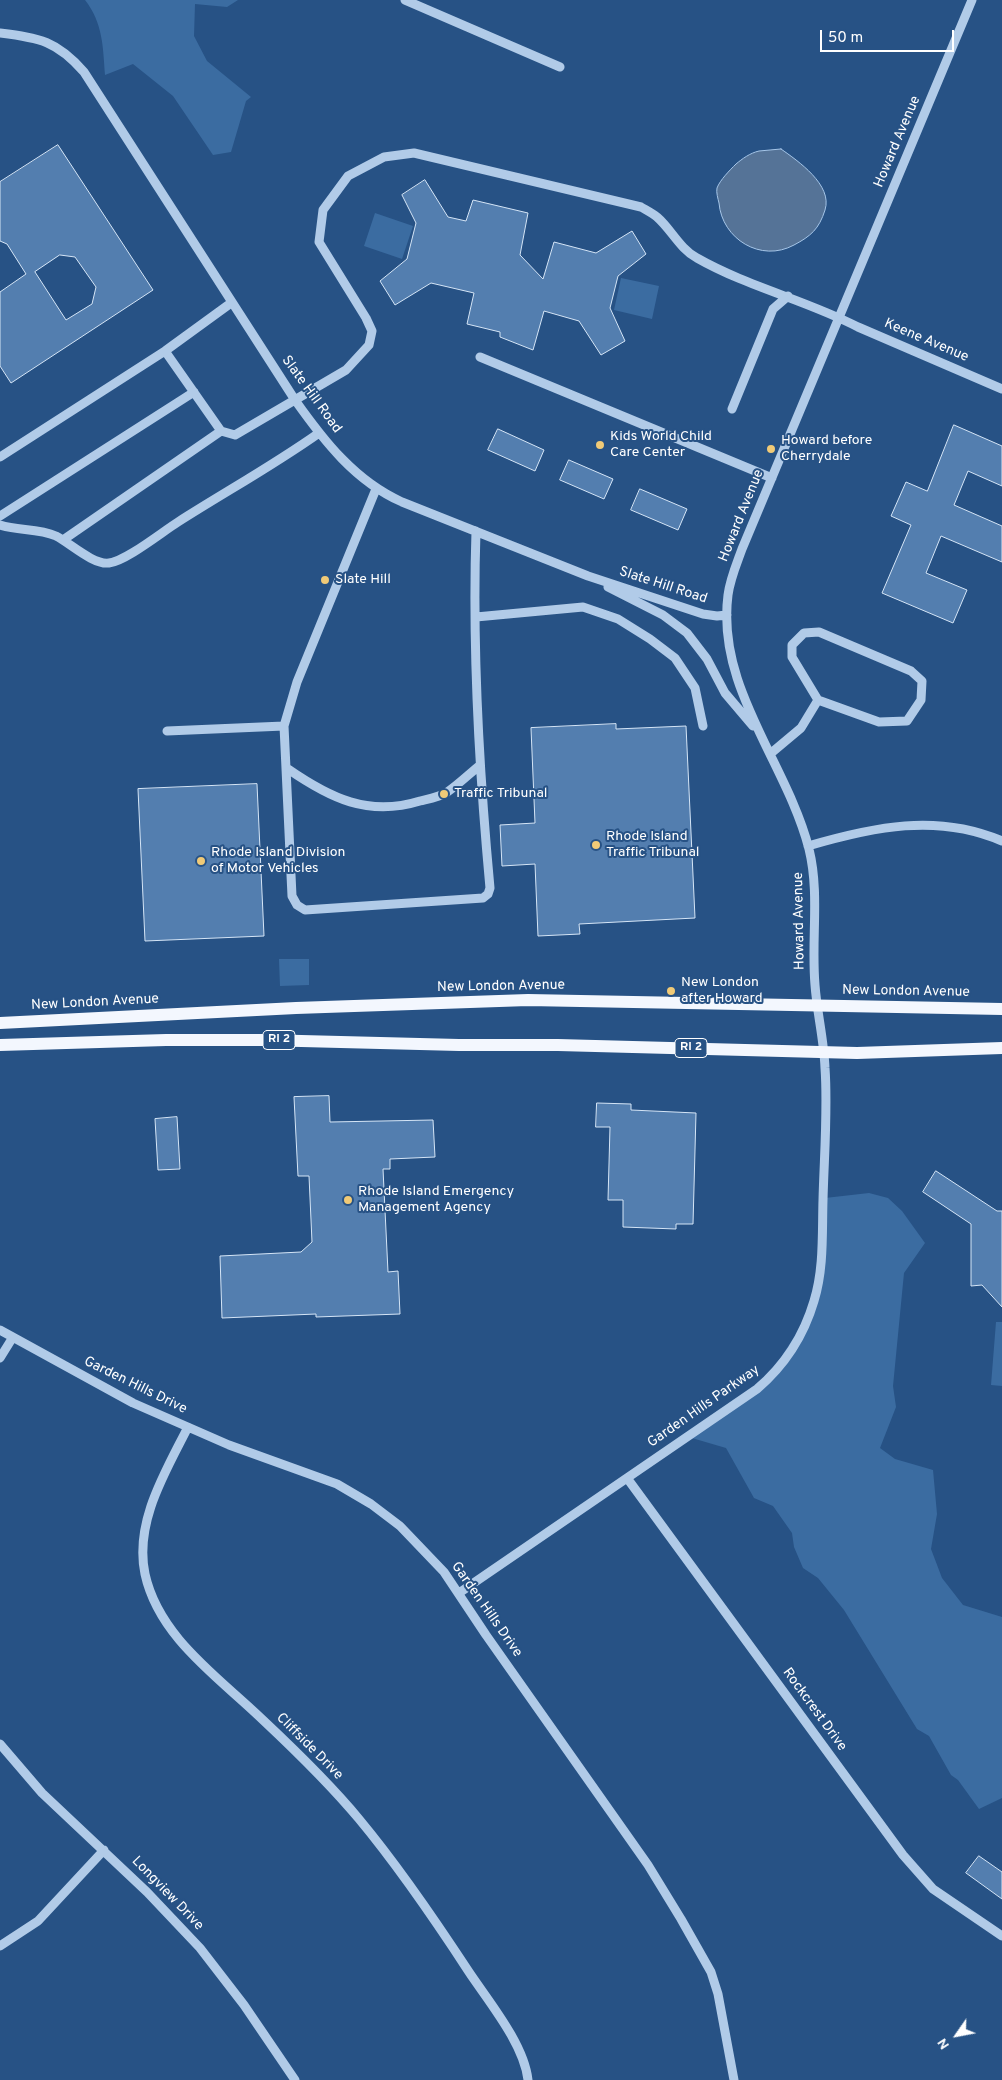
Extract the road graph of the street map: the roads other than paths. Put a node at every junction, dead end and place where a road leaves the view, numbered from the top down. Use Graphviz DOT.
graph roads {
  1 [pos="405,0"];
  2 [pos="972,0"];
  3 [pos="0,33"];
  4 [pos="560,67"];
  5 [pos="788,296"];
  6 [pos="231,303"];
  7 [pos="840,317"];
  8 [pos="165,351"];
  9 [pos="480,357"];
  10 [pos="1002,389"];
  11 [pos="194,392"];
  12 [pos="295,400"];
  13 [pos="732,409"];
  14 [pos="221,431"];
  15 [pos="319,433"];
  16 [pos="0,457"];
  17 [pos="772,478"];
  18 [pos="376,489"];
  19 [pos="0,516"];
  20 [pos="0,525"];
  21 [pos="476,531"];
  22 [pos="63,540"];
  23 [pos="588,576"];
  24 [pos="727,615"];
  25 [pos="476,617"];
  26 [pos="818,700"];
  27 [pos="284,726"];
  28 [pos="702,726"];
  29 [pos="166,731"];
  30 [pos="761,735"];
  31 [pos="770,754"];
  32 [pos="479,766"];
  33 [pos="288,769"];
  34 [pos="1002,841"];
  35 [pos="808,846"];
  36 [pos="817,1005"];
  37 [pos="1002,1009"];
  38 [pos="0,1023"];
  39 [pos="0,1045"];
  40 [pos="1002,1048"];
  41 [pos="824,1051"];
  42 [pos="0,1330"];
  43 [pos="12,1337"];
  44 [pos="0,1358"];
  45 [pos="188,1427"];
  46 [pos="627,1478"];
  47 [pos="459,1593"];
  48 [pos="0,1744"];
  49 [pos="104,1850"];
  50 [pos="1002,1936"];
  51 [pos="0,1946"];
  52 [pos="295,2080"];
  53 [pos="528,2080"];
  54 [pos="734,2080"];
  1 -- 4 [label="street"];
  2 -- 7 [label="street, Howard Avenue"];
  3 -- 6 [label="street, Slate Hill Road"];
  5 -- 7 [label="street, Keene Avenue"];
  5 -- 12 [label="street, Keene Avenue"];
  5 -- 13 [label="street"];
  6 -- 8 [label="street"];
  6 -- 12 [label="street, Slate Hill Road"];
  7 -- 10 [label="street, Keene Avenue"];
  7 -- 17 [label="street, Howard Avenue"];
  8 -- 11 [label="street"];
  8 -- 16 [label="street"];
  9 -- 17 [label="street"];
  11 -- 14 [label="street"];
  11 -- 19 [label="street"];
  12 -- 14 [label="street, Keene Avenue"];
  12 -- 15 [label="street, Slate Hill Road"];
  14 -- 22 [label="street"];
  15 -- 18 [label="street, Slate Hill Road"];
  15 -- 22 [label="street"];
  17 -- 24 [label="street, Howard Avenue"];
  18 -- 21 [label="street, Slate Hill Road"];
  18 -- 27 [label="street"];
  20 -- 22 [label="street"];
  21 -- 23 [label="street, Slate Hill Road"];
  21 -- 25 [label="street"];
  23 -- 24 [label="street, Slate Hill Road"];
  23 -- 30 [label="street"];
  24 -- 30 [label="street, Howard Avenue"];
  25 -- 28 [label="street"];
  25 -- 32 [label="street"];
  26 -- 26 [label="street"];
  26 -- 31 [label="street"];
  27 -- 29 [label="street"];
  27 -- 33 [label="street"];
  30 -- 31 [label="street, Howard Avenue"];
  31 -- 35 [label="street, Howard Avenue"];
  32 -- 33 [label="street"];
  32 -- 33 [label="street"];
  34 -- 35 [label="street"];
  35 -- 36 [label="street, Howard Avenue"];
  36 -- 37 [label="main road, New London Avenue"];
  36 -- 38 [label="main road, New London Avenue"];
  36 -- 41 [label="street, Garden Hills Parkway"];
  39 -- 41 [label="main road, RI 2"];
  40 -- 41 [label="main road, RI 2"];
  41 -- 46 [label="street, Garden Hills Parkway"];
  42 -- 43 [label="street, Garden Hills Drive"];
  43 -- 44 [label="street"];
  43 -- 45 [label="street, Garden Hills Drive"];
  45 -- 47 [label="street, Garden Hills Drive"];
  45 -- 53 [label="street, Cliffside Drive"];
  46 -- 47 [label="street, Garden Hills Parkway"];
  46 -- 50 [label="street, Rockcrest Drive"];
  47 -- 54 [label="street, Garden Hills Drive"];
  48 -- 49 [label="street, Longview Drive"];
  49 -- 51 [label="street"];
  49 -- 52 [label="street, Longview Drive"];
}
